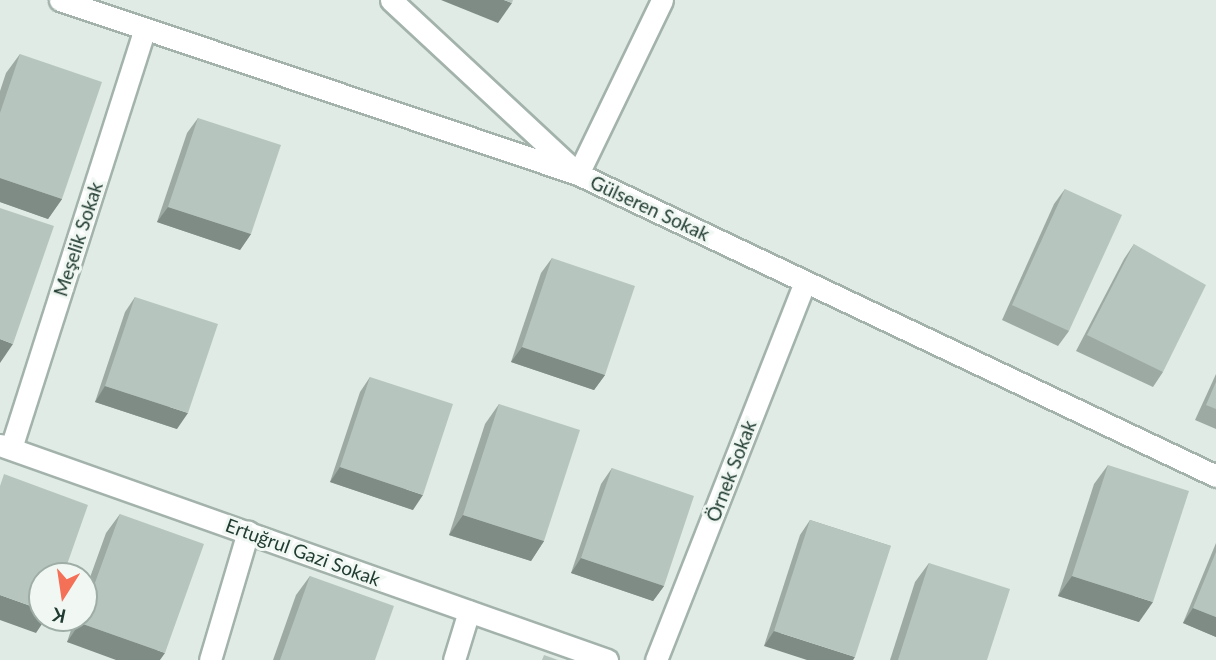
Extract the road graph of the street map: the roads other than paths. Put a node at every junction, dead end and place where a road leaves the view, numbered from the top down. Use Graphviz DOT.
graph roads {
  1 [pos="60,0"];
  2 [pos="391,0"];
  3 [pos="662,0"];
  4 [pos="145,29"];
  5 [pos="578,174"];
  6 [pos="805,282"];
  7 [pos="6,447"];
  8 [pos="1216,476"];
  9 [pos="248,533"];
  10 [pos="470,611"];
  11 [pos="210,660"];
  12 [pos="454,660"];
  13 [pos="607,660"];
  14 [pos="656,660"];
  1 -- 4 [label="street, Gülseren Sokak"];
  2 -- 5 [label="street"];
  3 -- 5 [label="street"];
  4 -- 5 [label="street, Gülseren Sokak"];
  4 -- 7 [label="street, Meşelik Sokak"];
  5 -- 6 [label="street, Gülseren Sokak"];
  6 -- 8 [label="street, Gülseren Sokak"];
  6 -- 14 [label="street, Örnek Sokak"];
  7 -- 9 [label="street, Ertuğrul Gazi Sokak"];
  9 -- 10 [label="street, Ertuğrul Gazi Sokak"];
  9 -- 11 [label="street"];
  10 -- 12 [label="street"];
  10 -- 13 [label="street, Ertuğrul Gazi Sokak"];
}
